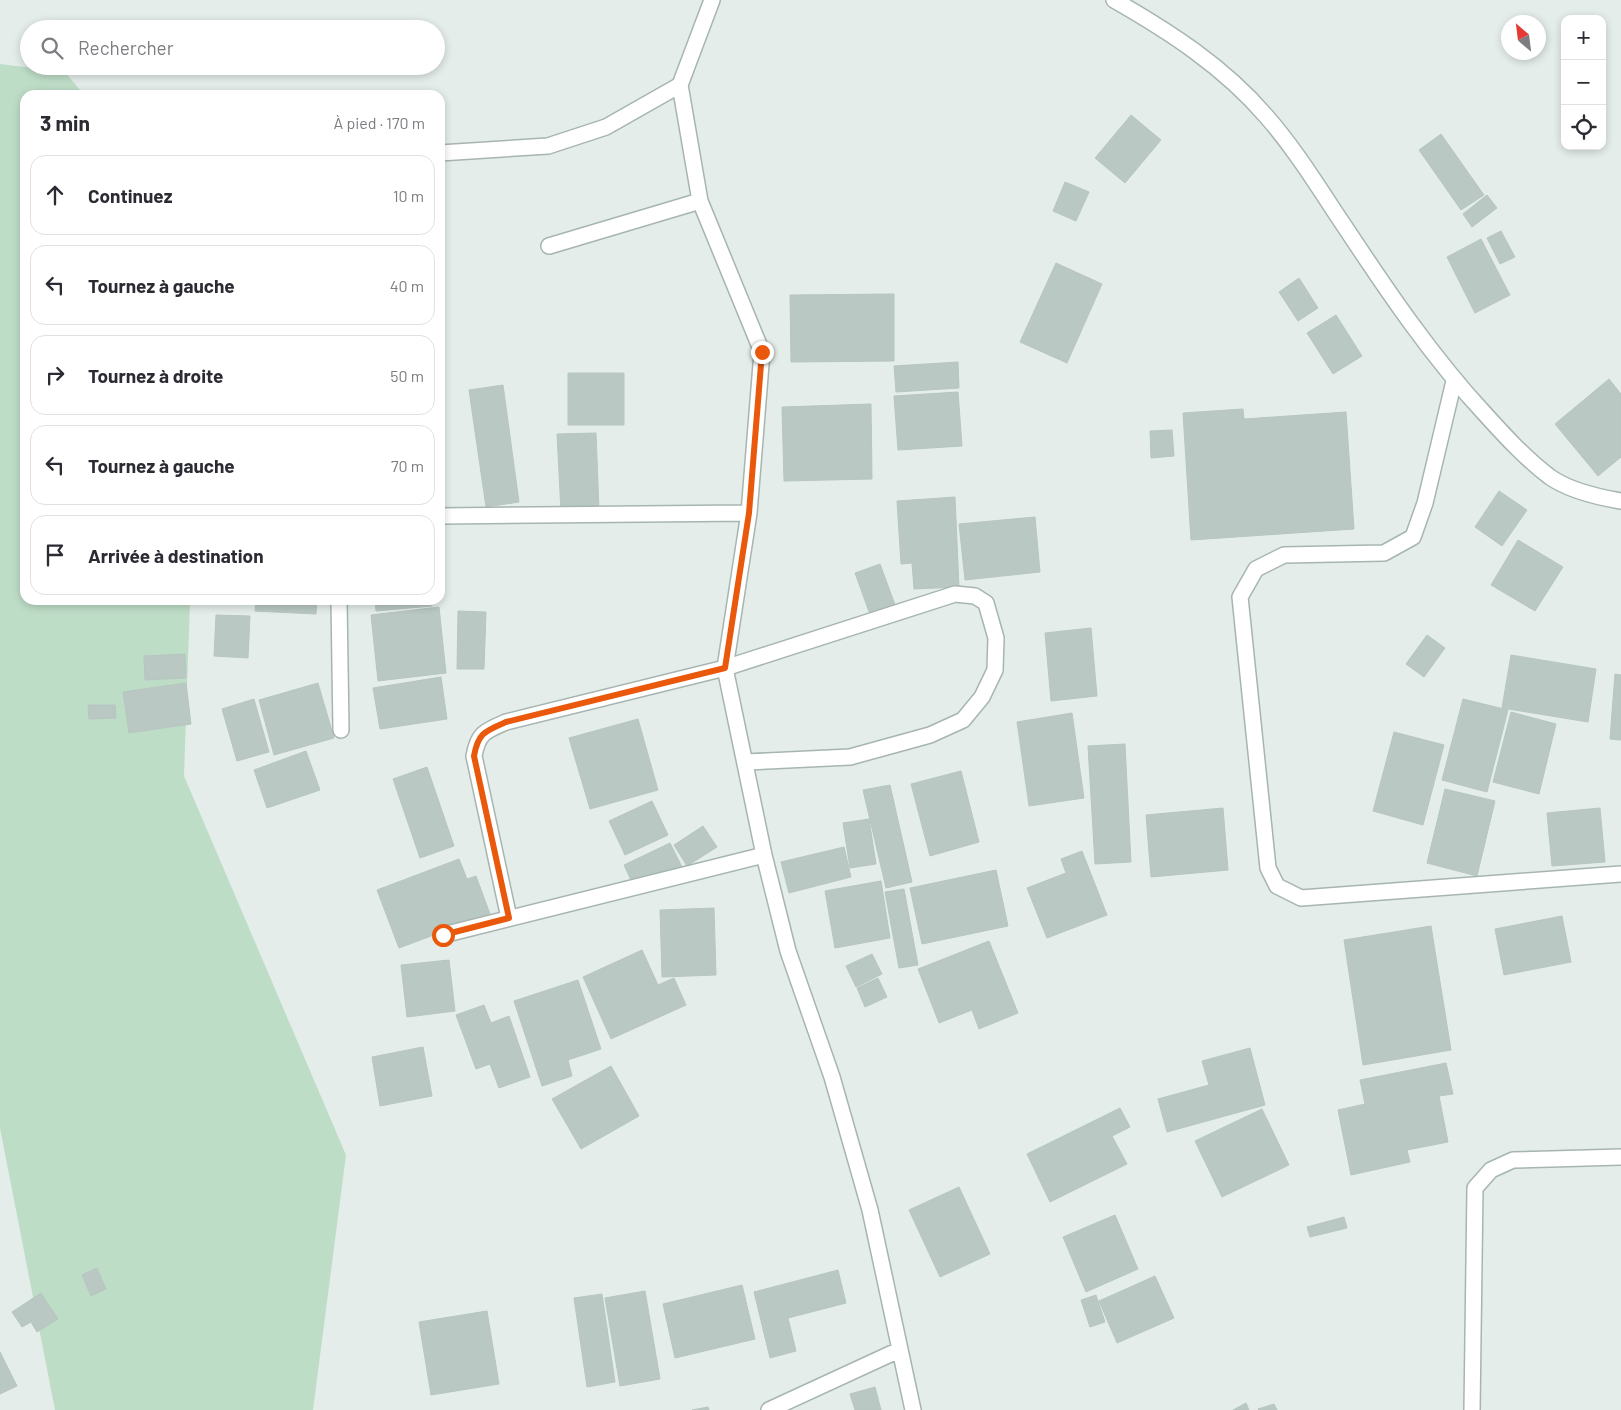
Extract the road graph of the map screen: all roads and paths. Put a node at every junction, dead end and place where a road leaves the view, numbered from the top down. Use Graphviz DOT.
graph roads {
  1 [pos="712,0"];
  2 [pos="1114,0"];
  3 [pos="680,85"];
  4 [pos="445,153"];
  5 [pos="700,201"];
  6 [pos="549,246"];
  7 [pos="1454,381"];
  8 [pos="1621,500"];
  9 [pos="749,513"];
  10 [pos="445,516"];
  11 [pos="339,605"];
  12 [pos="725,668"];
  13 [pos="341,730"];
  14 [pos="746,762"];
  15 [pos="764,855"];
  16 [pos="1621,874"];
  17 [pos="509,918"];
  18 [pos="443,935"];
  19 [pos="1621,1157"];
  20 [pos="899,1350"];
  21 [pos="769,1410"];
  22 [pos="913,1410"];
  23 [pos="1472,1410"];
  1 -- 3 [label="street"];
  2 -- 7 [label="street"];
  3 -- 4 [label="street"];
  3 -- 5 [label="street"];
  5 -- 6 [label="street"];
  5 -- 9 [label="street"];
  7 -- 8 [label="street"];
  7 -- 16 [label="street"];
  9 -- 10 [label="street"];
  9 -- 12 [label="street"];
  11 -- 13 [label="street"];
  12 -- 14 [label="street"];
  12 -- 14 [label="street"];
  12 -- 17 [label="street"];
  14 -- 15 [label="street"];
  15 -- 17 [label="street"];
  15 -- 20 [label="street"];
  17 -- 18 [label="street"];
  19 -- 23 [label="street"];
  20 -- 21 [label="street"];
  20 -- 22 [label="street"];
}
